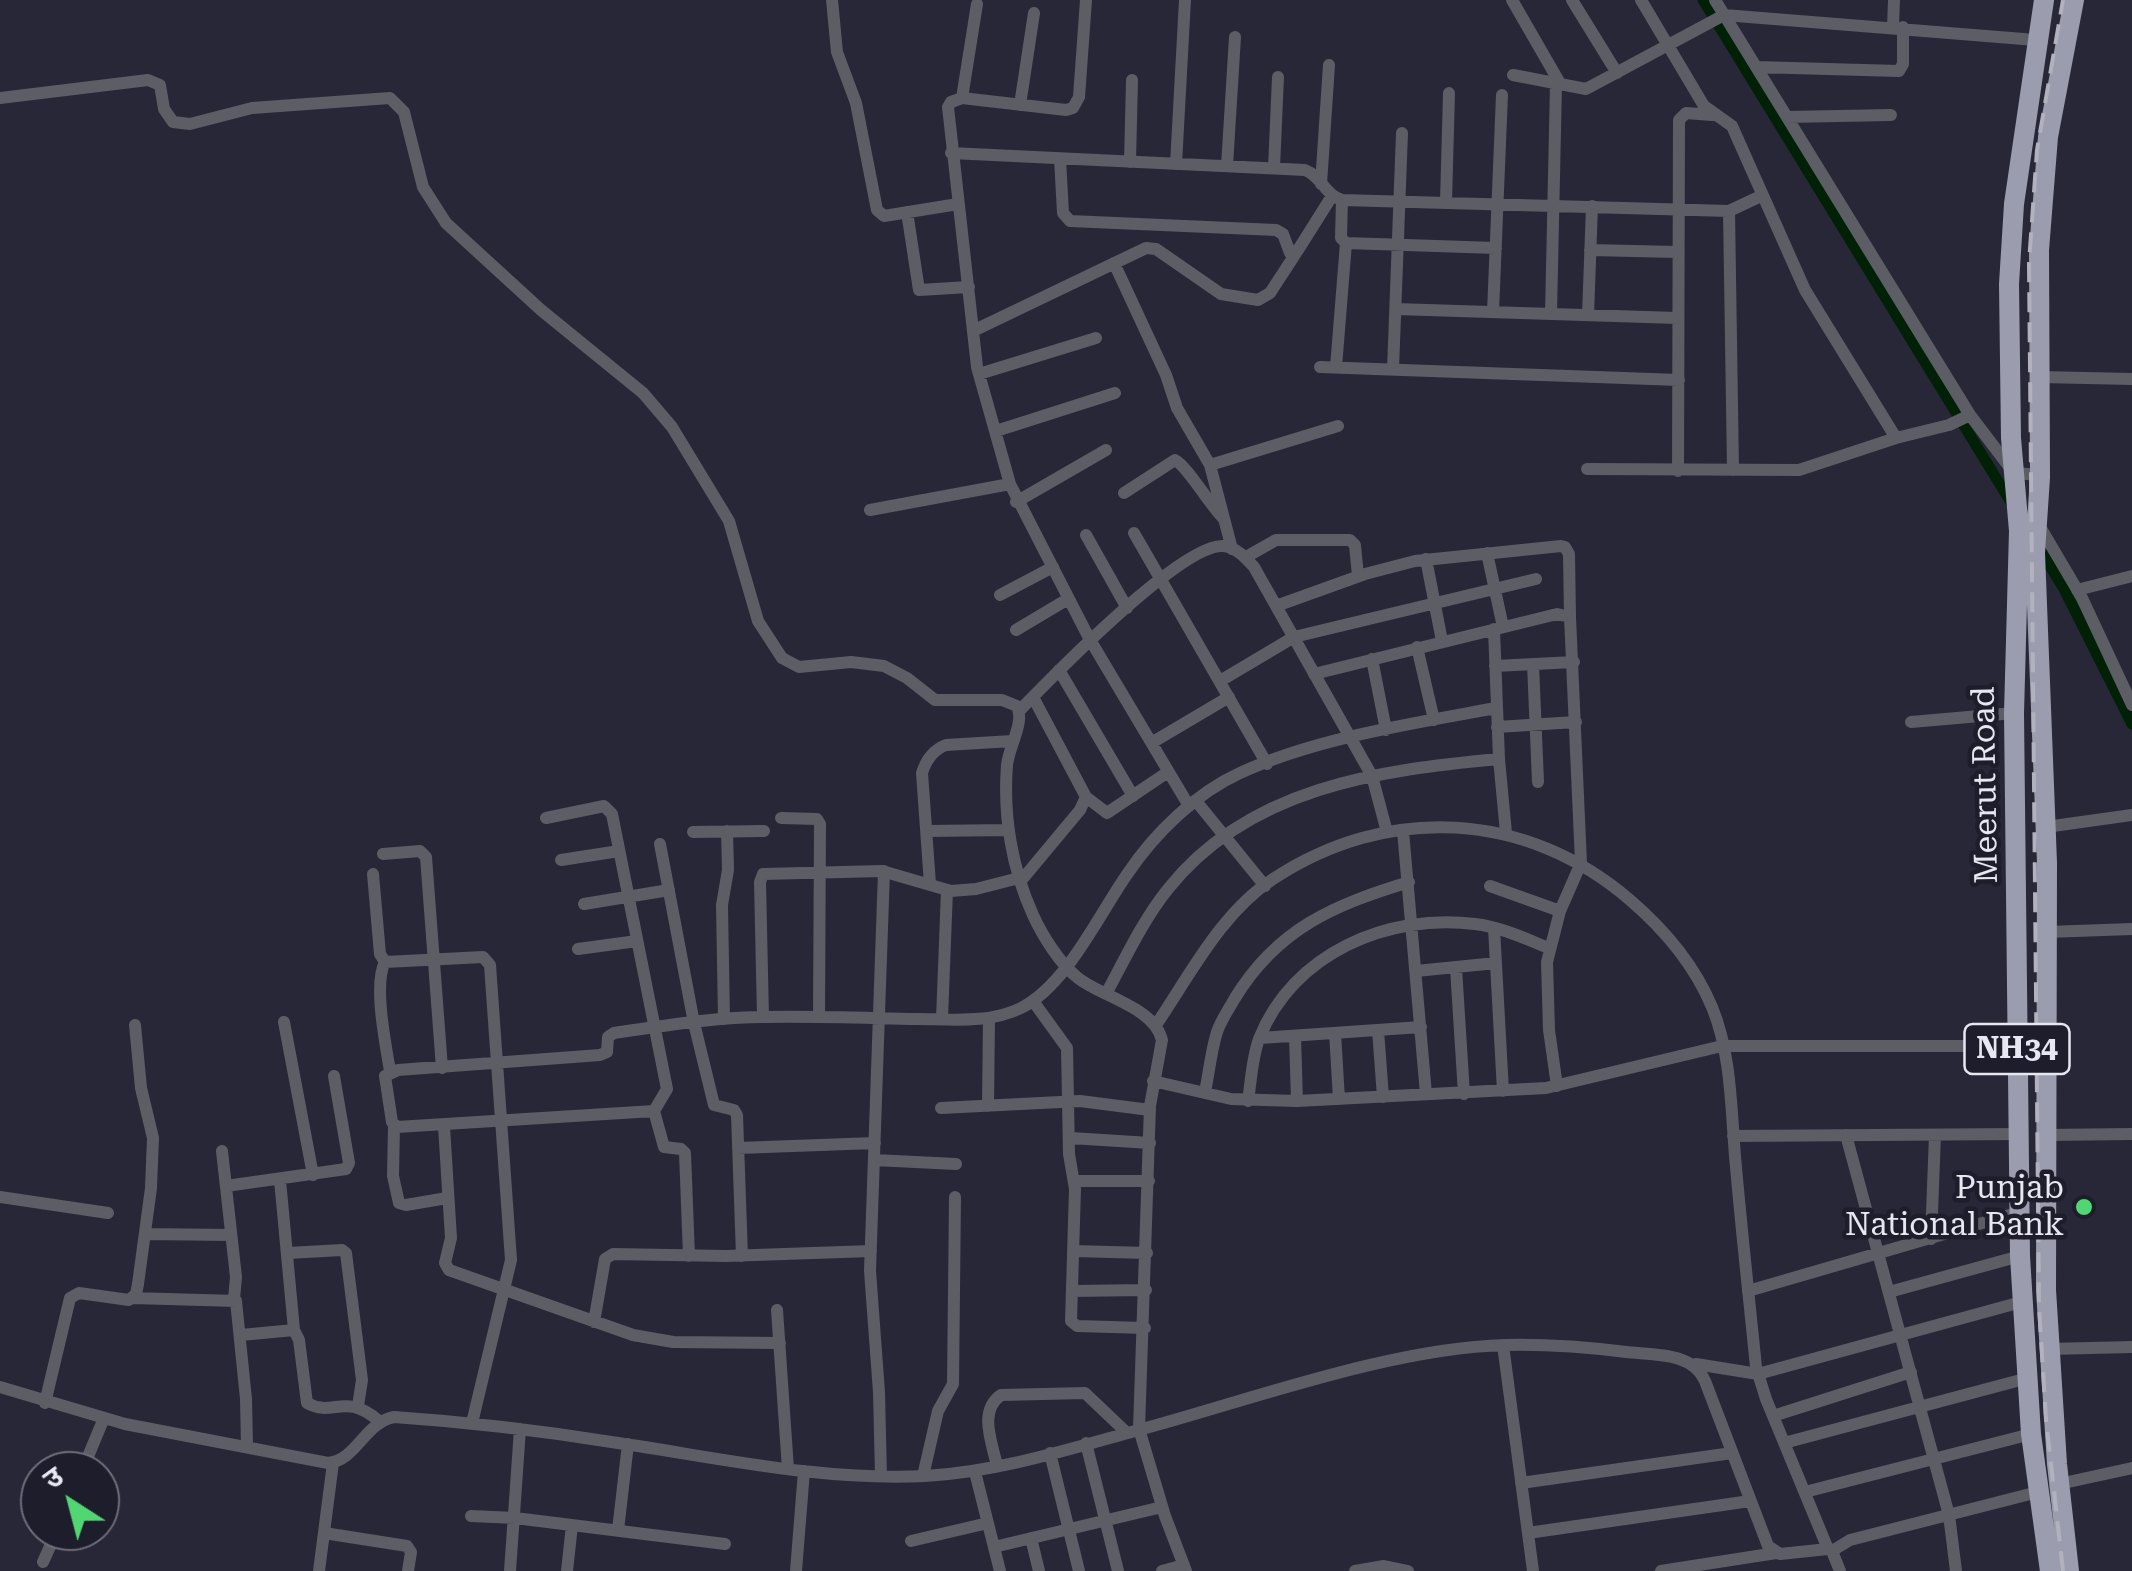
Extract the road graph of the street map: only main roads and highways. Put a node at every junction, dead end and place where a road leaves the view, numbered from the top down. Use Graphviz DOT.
graph roads {
  1 [pos="2044,0"];
  2 [pos="2074,0"];
  3 [pos="2030,524"];
  4 [pos="2050,1571"];
  5 [pos="2069,1571"];
  1 -- 3 [label="highway, Meerut Road / NH34"];
  2 -- 3 [label="highway, Meerut Road / NH34"];
  3 -- 4 [label="highway, Meerut Road / NH34"];
  3 -- 5 [label="highway, Meerut Road / NH34"];
}
